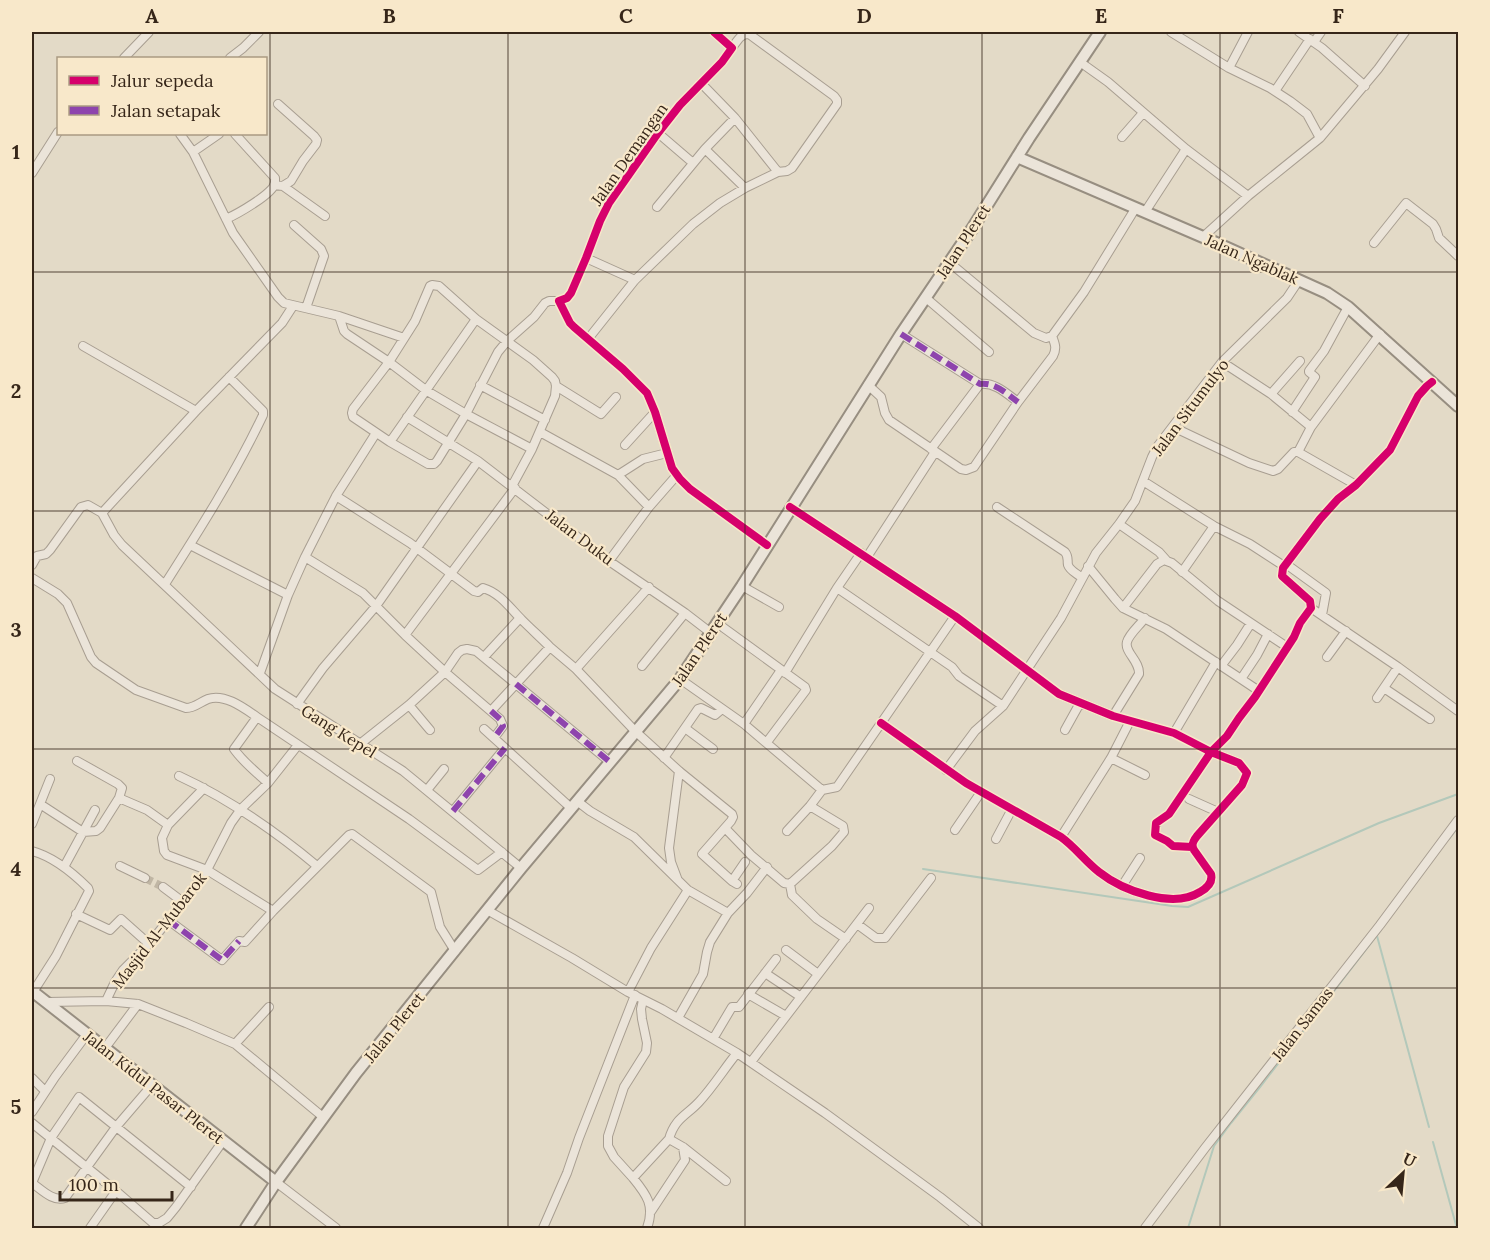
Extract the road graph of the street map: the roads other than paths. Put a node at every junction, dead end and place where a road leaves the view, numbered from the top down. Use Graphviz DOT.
graph roads {
  1 [pos="149,32"];
  2 [pos="259,32"];
  3 [pos="714,32"];
  4 [pos="1100,32"];
  5 [pos="1171,32"];
  6 [pos="1248,32"];
  7 [pos="1299,32"];
  8 [pos="1321,32"];
  9 [pos="1405,32"];
  10 [pos="1312,40"];
  11 [pos="732,48"];
  12 [pos="125,57"];
  13 [pos="231,57"];
  14 [pos="1083,64"];
  15 [pos="1229,68"];
  16 [pos="701,83"];
  17 [pos="1365,86"];
  18 [pos="1275,91"];
  19 [pos="278,104"];
  20 [pos="1143,113"];
  21 [pos="735,118"];
  22 [pos="657,133"];
  23 [pos="57,134"];
  24 [pos="181,135"];
  25 [pos="218,135"];
  26 [pos="236,135"];
  27 [pos="1122,137"];
  28 [pos="1320,138"];
  29 [pos="705,149"];
  30 [pos="1186,149"];
  31 [pos="193,152"];
  32 [pos="1017,158"];
  33 [pos="693,163"];
  34 [pos="778,172"];
  35 [pos="32,173"];
  36 [pos="279,186"];
  37 [pos="745,188"];
  38 [pos="1248,196"];
  39 [pos="657,207"];
  40 [pos="1140,211"];
  41 [pos="326,216"];
  42 [pos="226,219"];
  43 [pos="294,225"];
  44 [pos="1203,237"];
  45 [pos="1374,243"];
  46 [pos="1458,256"];
  47 [pos="586,258"];
  48 [pos="950,263"];
  49 [pos="634,280"];
  50 [pos="1299,280"];
  51 [pos="926,298"];
  52 [pos="559,301"];
  53 [pos="293,306"];
  54 [pos="1348,307"];
  55 [pos="306,308"];
  56 [pos="339,316"];
  57 [pos="476,319"];
  58 [pos="901,334"];
  59 [pos="1380,334"];
  60 [pos="1052,336"];
  61 [pos="404,338"];
  62 [pos="588,339"];
  63 [pos="507,342"];
  64 [pos="83,346"];
  65 [pos="989,352"];
  66 [pos="1300,361"];
  67 [pos="389,362"];
  68 [pos="1222,362"];
  69 [pos="229,377"];
  70 [pos="1432,382"];
  71 [pos="980,384"];
  72 [pos="480,385"];
  73 [pos="868,385"];
  74 [pos="556,386"];
  75 [pos="427,391"];
  76 [pos="1272,394"];
  77 [pos="616,397"];
  78 [pos="1018,402"];
  79 [pos="1458,406"];
  80 [pos="196,411"];
  81 [pos="655,412"];
  82 [pos="1292,412"];
  83 [pos="466,414"];
  84 [pos="407,417"];
  85 [pos="545,420"];
  86 [pos="1173,427"];
  87 [pos="1311,427"];
  88 [pos="540,432"];
  89 [pos="376,433"];
  90 [pos="390,442"];
  91 [pos="449,442"];
  92 [pos="625,446"];
  93 [pos="532,448"];
  94 [pos="933,451"];
  95 [pos="1298,452"];
  96 [pos="667,453"];
  97 [pos="478,461"];
  98 [pos="618,475"];
  99 [pos="677,475"];
  100 [pos="1143,481"];
  101 [pos="1356,485"];
  102 [pos="513,487"];
  103 [pos="336,496"];
  104 [pos="650,507"];
  105 [pos="790,507"];
  106 [pos="997,507"];
  107 [pos="102,513"];
  108 [pos="1119,525"];
  109 [pos="1214,526"];
  110 [pos="190,545"];
  111 [pos="767,545"];
  112 [pos="417,548"];
  113 [pos="864,555"];
  114 [pos="305,557"];
  115 [pos="609,561"];
  116 [pos="1167,561"];
  117 [pos="32,565"];
  118 [pos="1285,565"];
  119 [pos="1088,566"];
  120 [pos="1182,572"];
  121 [pos="451,574"];
  122 [pos="32,578"];
  123 [pos="1082,578"];
  124 [pos="165,584"];
  125 [pos="741,586"];
  126 [pos="649,587"];
  127 [pos="837,588"];
  128 [pos="288,595"];
  129 [pos="376,606"];
  130 [pos="779,607"];
  131 [pos="1123,608"];
  132 [pos="1311,608"];
  133 [pos="685,613"];
  134 [pos="1322,615"];
  135 [pos="955,616"];
  136 [pos="520,618"];
  137 [pos="1145,618"];
  138 [pos="1251,623"];
  139 [pos="714,628"];
  140 [pos="1346,631"];
  141 [pos="1268,634"];
  142 [pos="405,635"];
  143 [pos="1287,646"];
  144 [pos="550,647"];
  145 [pos="930,652"];
  146 [pos="484,657"];
  147 [pos="1327,657"];
  148 [pos="1218,664"];
  149 [pos="642,666"];
  150 [pos="1398,667"];
  151 [pos="576,669"];
  152 [pos="1027,670"];
  153 [pos="445,672"];
  154 [pos="783,672"];
  155 [pos="260,673"];
  156 [pos="680,679"];
  157 [pos="1241,679"];
  158 [pos="516,684"];
  159 [pos="1384,688"];
  160 [pos="1259,691"];
  161 [pos="1377,698"];
  162 [pos="1080,703"];
  163 [pos="297,704"];
  164 [pos="409,705"];
  165 [pos="1003,706"];
  166 [pos="722,709"];
  167 [pos="491,711"];
  168 [pos="1458,711"];
  169 [pos="1113,716"];
  170 [pos="257,717"];
  171 [pos="1430,719"];
  172 [pos="1130,721"];
  173 [pos="881,723"];
  174 [pos="744,724"];
  175 [pos="685,728"];
  176 [pos="484,729"];
  177 [pos="430,730"];
  178 [pos="1065,730"];
  179 [pos="635,731"];
  180 [pos="1174,733"];
  181 [pos="494,738"];
  182 [pos="767,742"];
  183 [pos="360,744"];
  184 [pos="298,745"];
  185 [pos="505,748"];
  186 [pos="713,749"];
  187 [pos="1211,752"];
  188 [pos="664,758"];
  189 [pos="1111,759"];
  190 [pos="77,761"];
  191 [pos="610,762"];
  192 [pos="444,769"];
  193 [pos="946,770"];
  194 [pos="679,771"];
  195 [pos="1145,775"];
  196 [pos="179,776"];
  197 [pos="50,779"];
  198 [pos="268,783"];
  199 [pos="204,788"];
  200 [pos="427,790"];
  201 [pos="822,790"];
  202 [pos="981,792"];
  203 [pos="119,798"];
  204 [pos="1190,799"];
  205 [pos="40,804"];
  206 [pos="574,805"];
  207 [pos="810,806"];
  208 [pos="241,809"];
  209 [pos="1012,809"];
  210 [pos="95,810"];
  211 [pos="453,812"];
  212 [pos="1218,812"];
  213 [pos="1458,820"];
  214 [pos="32,824"];
  215 [pos="168,825"];
  216 [pos="724,828"];
  217 [pos="955,830"];
  218 [pos="786,831"];
  219 [pos="83,832"];
  220 [pos="1061,837"];
  221 [pos="996,839"];
  222 [pos="1192,847"];
  223 [pos="32,851"];
  224 [pos="502,852"];
  225 [pos="1140,858"];
  226 [pos="745,862"];
  227 [pos="120,866"];
  228 [pos="317,866"];
  229 [pos="64,867"];
  230 [pos="767,867"];
  231 [pos="521,868"];
  232 [pos="207,870"];
  233 [pos="145,878"];
  234 [pos="931,878"];
  235 [pos="677,880"];
  236 [pos="790,884"];
  237 [pos="1122,886"];
  238 [pos="163,887"];
  239 [pos="688,890"];
  240 [pos="183,902"];
  241 [pos="869,908"];
  242 [pos="487,910"];
  243 [pos="273,911"];
  244 [pos="728,913"];
  245 [pos="76,914"];
  246 [pos="168,920"];
  247 [pos="857,924"];
  248 [pos="846,939"];
  249 [pos="149,944"];
  250 [pos="786,950"];
  251 [pos="454,951"];
  252 [pos="776,959"];
  253 [pos="765,973"];
  254 [pos="818,974"];
  255 [pos="32,992"];
  256 [pos="631,994"];
  257 [pos="748,994"];
  258 [pos="801,997"];
  259 [pos="643,999"];
  260 [pos="106,1001"];
  261 [pos="46,1002"];
  262 [pos="138,1004"];
  263 [pos="269,1007"];
  264 [pos="786,1016"];
  265 [pos="678,1018"];
  266 [pos="87,1034"];
  267 [pos="713,1039"];
  268 [pos="235,1044"];
  269 [pos="105,1048"];
  270 [pos="737,1053"];
  271 [pos="751,1062"];
  272 [pos="32,1078"];
  273 [pos="152,1085"];
  274 [pos="45,1091"];
  275 [pos="32,1112"];
  276 [pos="323,1117"];
  277 [pos="32,1123"];
  278 [pos="116,1128"];
  279 [pos="51,1138"];
  280 [pos="669,1139"];
  281 [pos="223,1141"];
  282 [pos="684,1147"];
  283 [pos="87,1167"];
  284 [pos="633,1178"];
  285 [pos="726,1181"];
  286 [pos="276,1182"];
  287 [pos="32,1183"];
  288 [pos="191,1187"];
  289 [pos="117,1191"];
  290 [pos="650,1213"];
  291 [pos="90,1228"];
  292 [pos="246,1228"];
  293 [pos="336,1228"];
  294 [pos="543,1228"];
  295 [pos="647,1228"];
  296 [pos="979,1228"];
  297 [pos="1145,1228"];
  1 -- 12 [label="street"];
  2 -- 13 [label="street"];
  3 -- 11 [label="street"];
  4 -- 14 [label="main road, Jalan Pleret"];
  5 -- 15 [label="street"];
  6 -- 15 [label="street"];
  7 -- 10 [label="street"];
  8 -- 10 [label="street"];
  9 -- 17 [label="street"];
  10 -- 17 [label="street"];
  10 -- 18 [label="street"];
  11 -- 16 [label="street, Jalan Demangan"];
  11 -- 34 [label="street"];
  14 -- 20 [label="street"];
  14 -- 32 [label="main road, Jalan Pleret"];
  15 -- 18 [label="street"];
  16 -- 21 [label="street"];
  16 -- 22 [label="street, Jalan Demangan"];
  17 -- 28 [label="street"];
  18 -- 28 [label="street"];
  19 -- 36 [label="street"];
  20 -- 27 [label="street"];
  20 -- 30 [label="street"];
  21 -- 29 [label="street"];
  21 -- 34 [label="street"];
  22 -- 33 [label="street"];
  22 -- 47 [label="street, Jalan Demangan"];
  23 -- 35 [label="street"];
  24 -- 31 [label="street"];
  25 -- 31 [label="street"];
  26 -- 36 [label="street"];
  28 -- 38 [label="street"];
  29 -- 33 [label="street"];
  29 -- 37 [label="street"];
  30 -- 38 [label="street"];
  30 -- 40 [label="street"];
  31 -- 42 [label="street"];
  32 -- 40 [label="main road, Jalan Ngablak"];
  32 -- 48 [label="main road, Jalan Pleret"];
  33 -- 39 [label="street"];
  34 -- 37 [label="street"];
  36 -- 41 [label="street"];
  36 -- 42 [label="street"];
  37 -- 49 [label="street"];
  38 -- 44 [label="street"];
  40 -- 44 [label="main road, Jalan Ngablak"];
  40 -- 60 [label="street"];
  42 -- 53 [label="street"];
  43 -- 55 [label="street"];
  44 -- 50 [label="main road, Jalan Ngablak"];
  45 -- 46 [label="street"];
  47 -- 49 [label="street"];
  47 -- 52 [label="street, Jalan Demangan"];
  48 -- 51 [label="main road, Jalan Pleret"];
  48 -- 60 [label="street"];
  49 -- 62 [label="street"];
  50 -- 54 [label="main road, Jalan Ngablak"];
  50 -- 68 [label="street, Jalan Situmulyo"];
  51 -- 58 [label="main road, Jalan Pleret"];
  51 -- 65 [label="street"];
  52 -- 62 [label="street"];
  52 -- 63 [label="street"];
  53 -- 55 [label="street"];
  53 -- 69 [label="street"];
  54 -- 59 [label="main road, Jalan Ngablak"];
  54 -- 82 [label="street"];
  55 -- 56 [label="street"];
  56 -- 61 [label="street"];
  56 -- 67 [label="street"];
  57 -- 61 [label="street"];
  57 -- 63 [label="street"];
  57 -- 75 [label="street"];
  58 -- 71 [label="street"];
  58 -- 73 [label="main road, Jalan Pleret"];
  59 -- 70 [label="main road, Jalan Ngablak"];
  59 -- 87 [label="street"];
  60 -- 78 [label="street"];
  61 -- 67 [label="street"];
  62 -- 81 [label="street"];
  63 -- 72 [label="street"];
  63 -- 74 [label="street"];
  64 -- 80 [label="street"];
  66 -- 76 [label="street"];
  67 -- 75 [label="street"];
  67 -- 89 [label="street"];
  68 -- 76 [label="street"];
  68 -- 86 [label="street, Jalan Situmulyo"];
  69 -- 80 [label="street"];
  69 -- 110 [label="street"];
  70 -- 79 [label="main road, Jalan Ngablak"];
  70 -- 101 [label="street"];
  71 -- 78 [label="street"];
  71 -- 94 [label="street"];
  72 -- 83 [label="street"];
  72 -- 85 [label="street"];
  73 -- 94 [label="street"];
  73 -- 105 [label="main road, Jalan Pleret"];
  74 -- 77 [label="street"];
  74 -- 85 [label="street"];
  75 -- 83 [label="street"];
  75 -- 84 [label="street"];
  76 -- 82 [label="street"];
  78 -- 94 [label="street"];
  80 -- 107 [label="street"];
  81 -- 92 [label="street"];
  81 -- 96 [label="street"];
  82 -- 87 [label="street"];
  83 -- 91 [label="street"];
  83 -- 93 [label="street"];
  84 -- 90 [label="street"];
  84 -- 91 [label="street, Jalan Duku"];
  85 -- 88 [label="street"];
  86 -- 95 [label="street"];
  86 -- 100 [label="street, Jalan Situmulyo"];
  87 -- 95 [label="street"];
  88 -- 93 [label="street"];
  88 -- 98 [label="street"];
  89 -- 90 [label="street"];
  89 -- 103 [label="street"];
  90 -- 91 [label="street"];
  91 -- 97 [label="street, Jalan Duku"];
  93 -- 102 [label="street"];
  94 -- 113 [label="street"];
  95 -- 101 [label="street"];
  96 -- 98 [label="street"];
  96 -- 99 [label="street"];
  97 -- 102 [label="street, Jalan Duku"];
  97 -- 112 [label="street"];
  98 -- 104 [label="street"];
  99 -- 104 [label="street"];
  99 -- 111 [label="street"];
  100 -- 108 [label="street, Jalan Situmulyo"];
  100 -- 109 [label="street"];
  101 -- 118 [label="street"];
  102 -- 115 [label="street, Jalan Duku"];
  102 -- 121 [label="street"];
  103 -- 112 [label="street"];
  103 -- 114 [label="street"];
  104 -- 115 [label="street"];
  105 -- 111 [label="main road, Jalan Pleret"];
  105 -- 113 [label="street"];
  106 -- 123 [label="street"];
  107 -- 117 [label="street"];
  107 -- 124 [label="street, Gang Kepel"];
  108 -- 116 [label="street"];
  108 -- 119 [label="street, Jalan Situmulyo"];
  109 -- 118 [label="street"];
  109 -- 120 [label="street"];
  110 -- 124 [label="street"];
  110 -- 128 [label="street"];
  111 -- 125 [label="main road, Jalan Pleret"];
  112 -- 121 [label="street"];
  112 -- 129 [label="street"];
  113 -- 127 [label="street"];
  113 -- 135 [label="street"];
  114 -- 128 [label="street"];
  114 -- 129 [label="street"];
  115 -- 126 [label="street, Jalan Duku"];
  116 -- 120 [label="street"];
  116 -- 131 [label="street"];
  118 -- 132 [label="street"];
  118 -- 134 [label="street"];
  119 -- 123 [label="street, Jalan Situmulyo"];
  119 -- 131 [label="street"];
  120 -- 138 [label="street"];
  121 -- 136 [label="street"];
  121 -- 142 [label="street"];
  122 -- 170 [label="street"];
  123 -- 152 [label="street, Jalan Situmulyo"];
  124 -- 155 [label="street, Gang Kepel"];
  125 -- 130 [label="street"];
  125 -- 139 [label="main road, Jalan Pleret"];
  126 -- 133 [label="street, Jalan Duku"];
  126 -- 151 [label="street"];
  127 -- 145 [label="street"];
  127 -- 154 [label="street"];
  128 -- 155 [label="street"];
  129 -- 142 [label="street"];
  129 -- 163 [label="street"];
  131 -- 137 [label="street"];
  132 -- 134 [label="street"];
  132 -- 143 [label="street"];
  133 -- 139 [label="street, Jalan Duku"];
  133 -- 149 [label="street"];
  134 -- 140 [label="street"];
  135 -- 145 [label="street"];
  135 -- 152 [label="street"];
  136 -- 144 [label="street"];
  136 -- 146 [label="street"];
  137 -- 148 [label="street"];
  137 -- 169 [label="street"];
  138 -- 141 [label="street"];
  138 -- 148 [label="street"];
  139 -- 154 [label="street, Jalan Duku"];
  139 -- 156 [label="main road, Jalan Pleret"];
  140 -- 147 [label="street"];
  140 -- 150 [label="street"];
  141 -- 143 [label="street"];
  141 -- 157 [label="street"];
  142 -- 153 [label="street"];
  143 -- 160 [label="street"];
  144 -- 151 [label="street"];
  144 -- 158 [label="street"];
  145 -- 165 [label="street"];
  145 -- 173 [label="street"];
  146 -- 153 [label="street"];
  146 -- 158 [label="street"];
  148 -- 157 [label="street"];
  148 -- 180 [label="street"];
  150 -- 159 [label="street"];
  150 -- 168 [label="street"];
  151 -- 179 [label="street"];
  152 -- 162 [label="street"];
  152 -- 165 [label="street, Jalan Situmulyo"];
  153 -- 164 [label="street"];
  153 -- 167 [label="street"];
  154 -- 174 [label="street"];
  154 -- 182 [label="street, Jalan Duku"];
  155 -- 163 [label="street, Gang Kepel"];
  156 -- 166 [label="street"];
  156 -- 179 [label="main road, Jalan Pleret"];
  157 -- 160 [label="street"];
  158 -- 167 [label="street"];
  158 -- 191 [label="street"];
  159 -- 161 [label="street"];
  159 -- 171 [label="street"];
  160 -- 187 [label="street"];
  162 -- 169 [label="street"];
  162 -- 178 [label="street"];
  163 -- 183 [label="street, Gang Kepel"];
  164 -- 177 [label="street"];
  164 -- 183 [label="street"];
  165 -- 193 [label="street, Jalan Situmulyo"];
  166 -- 174 [label="street"];
  166 -- 175 [label="street"];
  167 -- 181 [label="street"];
  169 -- 172 [label="street"];
  170 -- 184 [label="street"];
  170 -- 198 [label="street"];
  172 -- 180 [label="street"];
  172 -- 189 [label="street"];
  173 -- 193 [label="street"];
  173 -- 201 [label="street"];
  174 -- 182 [label="street"];
  175 -- 186 [label="street"];
  175 -- 188 [label="street"];
  176 -- 181 [label="street"];
  179 -- 188 [label="street"];
  179 -- 191 [label="main road, Jalan Pleret"];
  180 -- 187 [label="street"];
  181 -- 185 [label="street"];
  182 -- 201 [label="street"];
  183 -- 200 [label="street, Gang Kepel"];
  184 -- 198 [label="street, Masjid Al-Mubarok"];
  184 -- 224 [label="street"];
  185 -- 206 [label="street"];
  185 -- 211 [label="street"];
  187 -- 212 [label="street"];
  187 -- 222 [label="street"];
  188 -- 194 [label="street"];
  189 -- 195 [label="street"];
  189 -- 220 [label="street"];
  190 -- 203 [label="street"];
  191 -- 206 [label="main road, Jalan Pleret"];
  192 -- 200 [label="street"];
  193 -- 202 [label="street"];
  194 -- 216 [label="street"];
  194 -- 235 [label="street"];
  196 -- 199 [label="street"];
  197 -- 205 [label="street"];
  198 -- 208 [label="street, Masjid Al-Mubarok"];
  199 -- 208 [label="street"];
  199 -- 215 [label="street"];
  200 -- 211 [label="street, Gang Kepel"];
  201 -- 207 [label="street"];
  202 -- 209 [label="street"];
  202 -- 217 [label="street"];
  203 -- 215 [label="street"];
  203 -- 219 [label="street"];
  204 -- 212 [label="street"];
  205 -- 214 [label="street"];
  205 -- 219 [label="street"];
  206 -- 231 [label="main road, Jalan Pleret"];
  206 -- 235 [label="street"];
  207 -- 218 [label="street"];
  207 -- 236 [label="street"];
  208 -- 228 [label="street"];
  208 -- 232 [label="street, Masjid Al-Mubarok"];
  209 -- 220 [label="street"];
  209 -- 221 [label="street"];
  210 -- 219 [label="street"];
  211 -- 224 [label="street, Gang Kepel"];
  212 -- 222 [label="street"];
  213 -- 297 [label="street, Jalan Samas"];
  215 -- 232 [label="street"];
  216 -- 226 [label="street"];
  216 -- 230 [label="street"];
  219 -- 229 [label="street"];
  220 -- 237 [label="street"];
  222 -- 237 [label="street"];
  223 -- 229 [label="street"];
  224 -- 231 [label="street, Gang Kepel"];
  225 -- 237 [label="street"];
  227 -- 233 [label="street"];
  228 -- 243 [label="street"];
  228 -- 251 [label="street"];
  229 -- 245 [label="street"];
  230 -- 236 [label="street"];
  230 -- 244 [label="street"];
  231 -- 242 [label="main road, Jalan Pleret"];
  232 -- 240 [label="street, Masjid Al-Mubarok"];
  232 -- 243 [label="street"];
  234 -- 247 [label="street"];
  235 -- 239 [label="street"];
  236 -- 248 [label="street"];
  238 -- 240 [label="street"];
  239 -- 244 [label="street"];
  239 -- 256 [label="street"];
  240 -- 246 [label="street, Masjid Al-Mubarok"];
  241 -- 247 [label="street"];
  242 -- 251 [label="main road, Jalan Pleret"];
  242 -- 256 [label="street"];
  243 -- 246 [label="street"];
  244 -- 265 [label="street"];
  245 -- 249 [label="street"];
  245 -- 255 [label="street"];
  246 -- 249 [label="street, Masjid Al-Mubarok"];
  247 -- 248 [label="street"];
  248 -- 254 [label="street"];
  249 -- 260 [label="street, Masjid Al-Mubarok"];
  250 -- 254 [label="street"];
  251 -- 276 [label="main road, Jalan Pleret"];
  252 -- 253 [label="street"];
  253 -- 257 [label="street"];
  253 -- 258 [label="street"];
  254 -- 258 [label="street"];
  255 -- 261 [label="main road, Jalan Kidul Pasar Pleret"];
  256 -- 259 [label="street"];
  256 -- 294 [label="street"];
  257 -- 264 [label="street"];
  257 -- 267 [label="street"];
  258 -- 264 [label="street"];
  259 -- 265 [label="street"];
  259 -- 284 [label="street"];
  260 -- 261 [label="street"];
  260 -- 262 [label="street"];
  261 -- 266 [label="main road, Jalan Kidul Pasar Pleret"];
  262 -- 268 [label="street"];
  262 -- 269 [label="street"];
  263 -- 268 [label="street"];
  264 -- 271 [label="street"];
  265 -- 267 [label="street"];
  266 -- 269 [label="main road, Jalan Kidul Pasar Pleret"];
  266 -- 274 [label="street"];
  267 -- 270 [label="street"];
  268 -- 276 [label="street"];
  269 -- 273 [label="main road, Jalan Kidul Pasar Pleret"];
  270 -- 271 [label="street"];
  270 -- 280 [label="street"];
  271 -- 296 [label="street"];
  272 -- 274 [label="street"];
  273 -- 278 [label="street"];
  273 -- 281 [label="main road, Jalan Kidul Pasar Pleret"];
  274 -- 275 [label="street"];
  276 -- 286 [label="main road, Jalan Pleret"];
  277 -- 279 [label="street"];
  278 -- 279 [label="street"];
  278 -- 283 [label="street"];
  278 -- 288 [label="street"];
  279 -- 283 [label="street"];
  279 -- 287 [label="street"];
  280 -- 282 [label="street"];
  280 -- 284 [label="street"];
  281 -- 286 [label="main road, Jalan Kidul Pasar Pleret"];
  281 -- 288 [label="street"];
  282 -- 285 [label="street"];
  282 -- 290 [label="street"];
  283 -- 287 [label="street"];
  283 -- 289 [label="street"];
  284 -- 290 [label="street"];
  286 -- 292 [label="main road, Jalan Pleret"];
  286 -- 293 [label="street"];
  288 -- 289 [label="street"];
  289 -- 291 [label="street"];
  290 -- 295 [label="street"];
}
